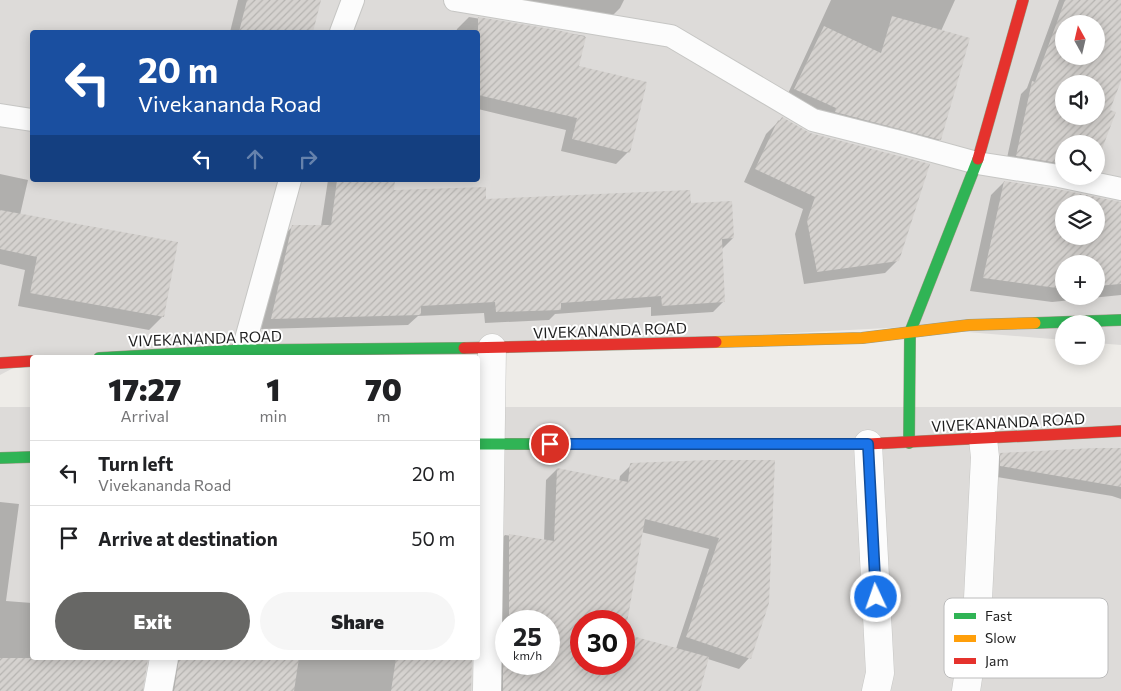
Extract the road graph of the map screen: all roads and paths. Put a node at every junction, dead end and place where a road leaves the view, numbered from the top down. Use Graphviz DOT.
graph roads {
  1 [pos="353,0"];
  2 [pos="455,0"];
  3 [pos="1023,0"];
  4 [pos="342,30"];
  5 [pos="0,115"];
  6 [pos="30,120"];
  7 [pos="977,164"];
  8 [pos="289,182"];
  9 [pos="1121,189"];
  10 [pos="1121,320"];
  11 [pos="910,332"];
  12 [pos="492,348"];
  13 [pos="242,354"];
  14 [pos="206,355"];
  15 [pos="30,361"];
  16 [pos="0,363"];
  17 [pos="1121,431"];
  18 [pos="983,439"];
  19 [pos="909,443"];
  20 [pos="484,444"];
  21 [pos="868,444"];
  22 [pos="30,457"];
  23 [pos="0,458"];
  24 [pos="978,598"];
  25 [pos="164,660"];
  26 [pos="968,678"];
  27 [pos="158,691"];
  28 [pos="486,691"];
  29 [pos="876,691"];
  30 [pos="966,691"];
  1 -- 4 [label="lane"];
  2 -- 7 [label="lane"];
  3 -- 7 [label="main road"];
  5 -- 6 [label="lane"];
  7 -- 9 [label="lane"];
  7 -- 11 [label="main road"];
  8 -- 13 [label="lane"];
  10 -- 11 [label="main road, VIVEKANANDA ROAD"];
  11 -- 12 [label="main road, VIVEKANANDA ROAD"];
  11 -- 19 [label="main road"];
  12 -- 13 [label="main road, VIVEKANANDA ROAD"];
  12 -- 20 [label="street"];
  13 -- 14 [label="main road, VIVEKANANDA ROAD"];
  15 -- 16 [label="main road"];
  17 -- 18 [label="main road, VIVEKANANDA ROAD"];
  18 -- 19 [label="main road, VIVEKANANDA ROAD"];
  18 -- 24 [label="street"];
  19 -- 21 [label="main road, VIVEKANANDA ROAD"];
  20 -- 21 [label="main road, VIVEKANANDA ROAD"];
  20 -- 28 [label="street"];
  21 -- 29 [label="street"];
  22 -- 23 [label="main road"];
  25 -- 27 [label="street"];
  26 -- 30 [label="street"];
}
